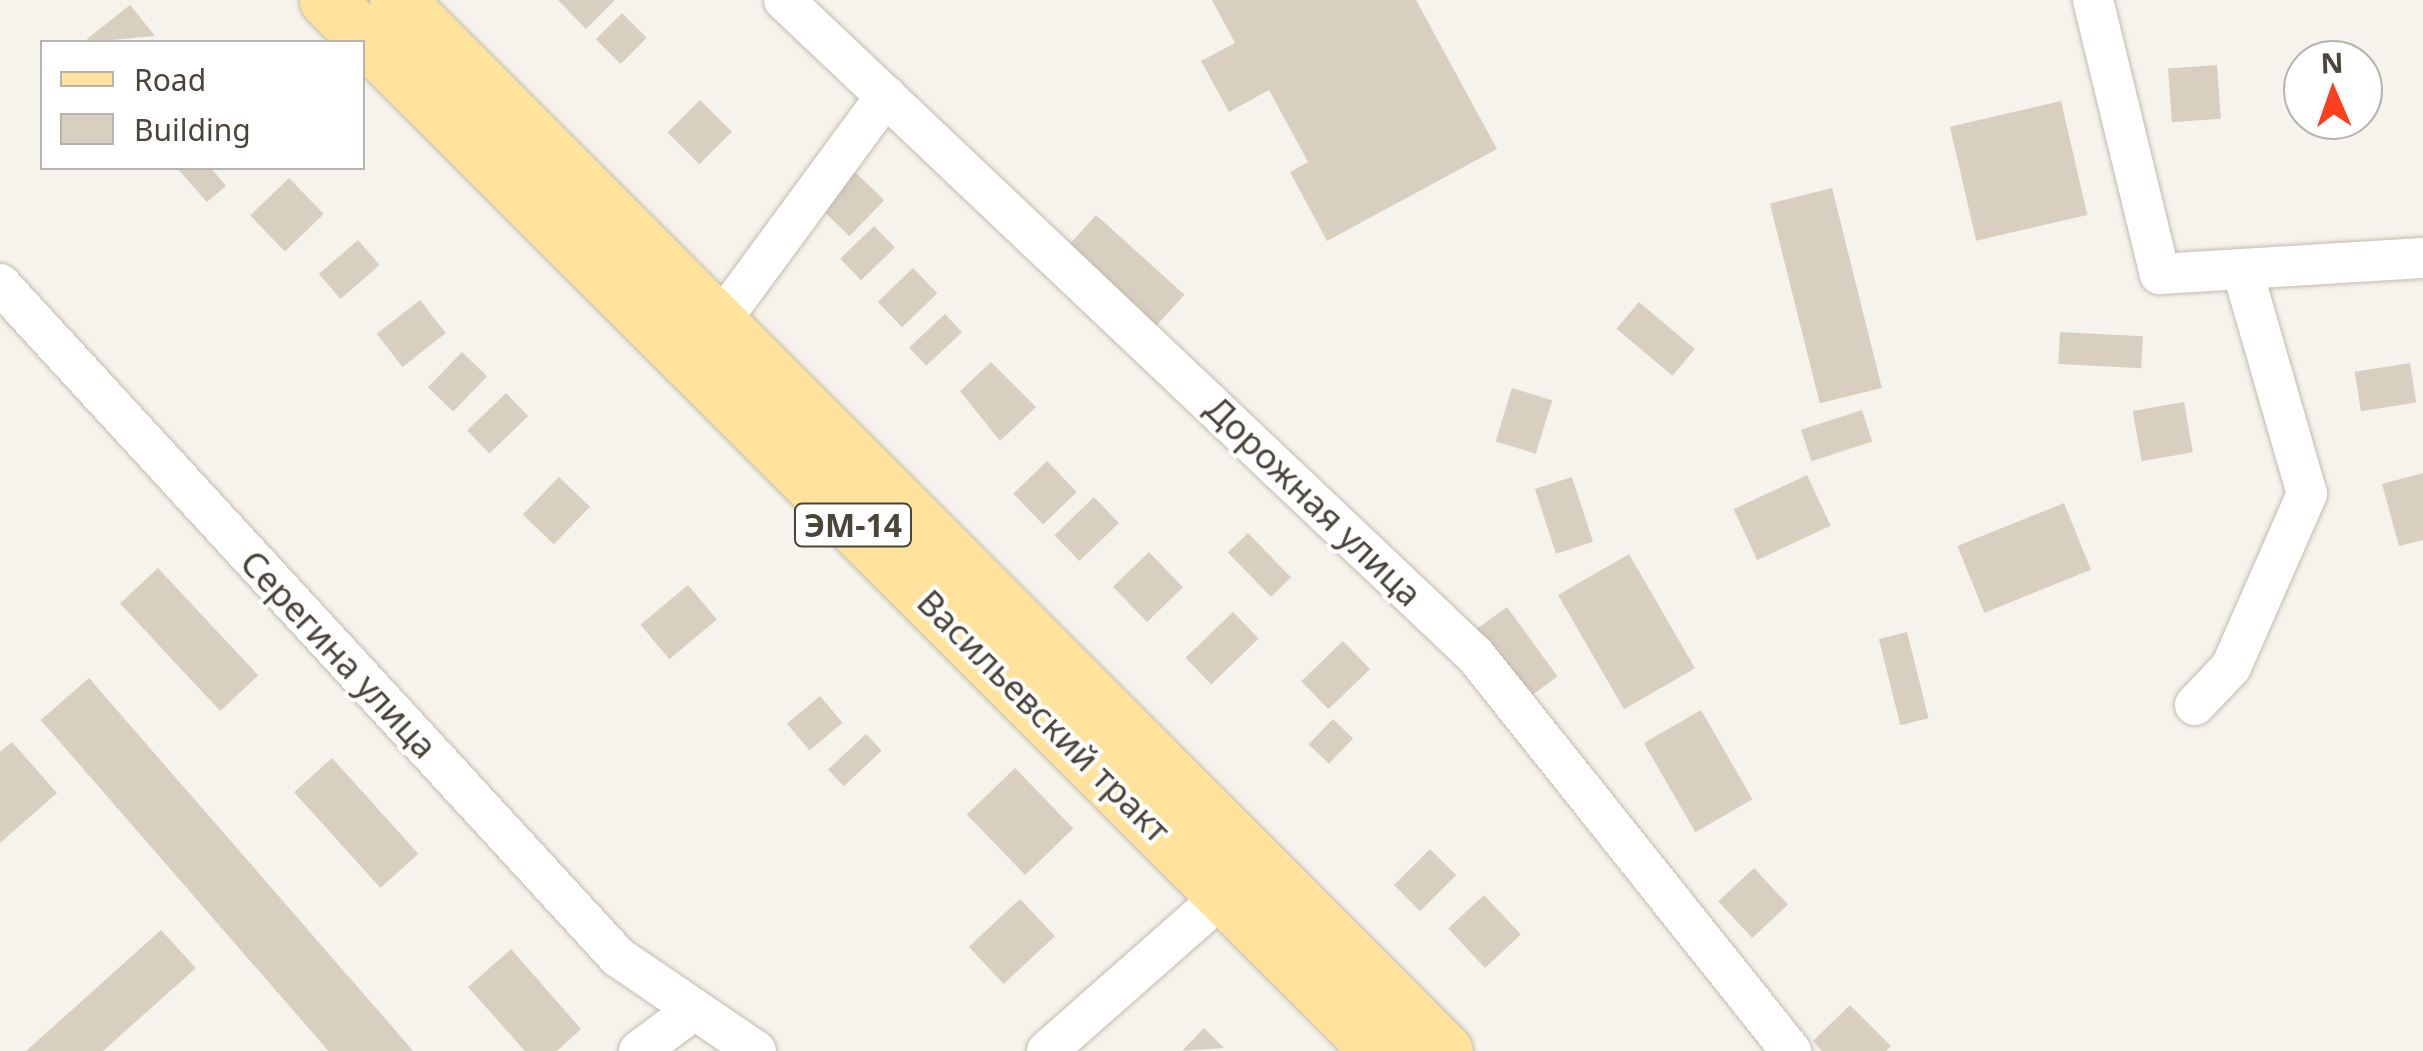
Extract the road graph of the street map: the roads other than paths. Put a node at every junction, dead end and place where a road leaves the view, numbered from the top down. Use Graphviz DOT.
graph roads {
  1 [pos="327,0"];
  2 [pos="397,0"];
  3 [pos="784,0"];
  4 [pos="2093,0"];
  5 [pos="886,96"];
  6 [pos="2423,258"];
  7 [pos="2242,269"];
  8 [pos="0,284"];
  9 [pos="719,323"];
  10 [pos="2195,705"];
  11 [pos="1224,896"];
  12 [pos="690,1013"];
  13 [pos="639,1051"];
  14 [pos="756,1051"];
  15 [pos="1047,1051"];
  16 [pos="1379,1051"];
  17 [pos="1445,1051"];
  18 [pos="1791,1051"];
  1 -- 11 [label="main road, Васильевский тракт / ЭМ-14"];
  2 -- 9 [label="main road, Васильевский тракт / ЭМ-14"];
  3 -- 5 [label="street, Дорожная улица"];
  4 -- 7 [label="street"];
  5 -- 9 [label="street"];
  5 -- 18 [label="street, Дорожная улица"];
  6 -- 7 [label="street"];
  7 -- 10 [label="street"];
  8 -- 12 [label="street, Серегина улица"];
  9 -- 17 [label="main road, Васильевский тракт / ЭМ-14"];
  11 -- 15 [label="street"];
  11 -- 16 [label="main road, Васильевский тракт / ЭМ-14"];
  12 -- 13 [label="street"];
  12 -- 14 [label="street, Серегина улица"];
}
